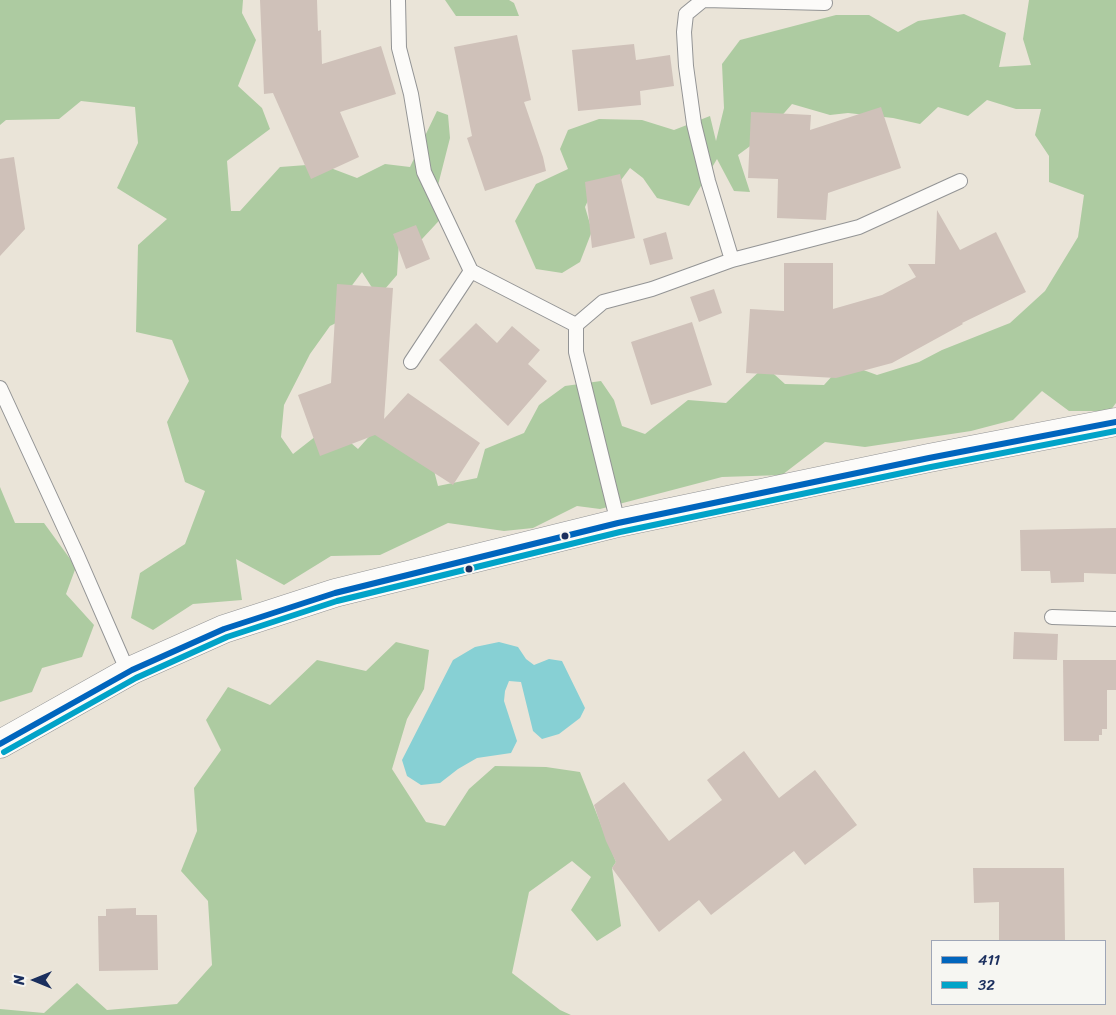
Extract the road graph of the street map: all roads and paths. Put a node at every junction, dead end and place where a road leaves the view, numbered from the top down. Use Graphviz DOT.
graph roads {
  1 [pos="398,0"];
  2 [pos="704,0"];
  3 [pos="825,3"];
  4 [pos="960,181"];
  5 [pos="732,260"];
  6 [pos="470,271"];
  7 [pos="576,325"];
  8 [pos="411,362"];
  9 [pos="0,388"];
  10 [pos="1116,422"];
  11 [pos="618,523"];
  12 [pos="1052,617"];
  13 [pos="1116,619"];
  14 [pos="128,672"];
  15 [pos="0,744"];
  1 -- 6 [label="lane"];
  2 -- 3 [label="lane"];
  2 -- 5 [label="lane"];
  4 -- 5 [label="lane"];
  5 -- 7 [label="lane"];
  6 -- 7 [label="lane"];
  6 -- 8 [label="lane"];
  7 -- 11 [label="lane"];
  9 -- 14 [label="lane"];
  10 -- 11 [label="street"];
  11 -- 14 [label="street"];
  12 -- 13 [label="lane"];
  14 -- 15 [label="street"];
}
